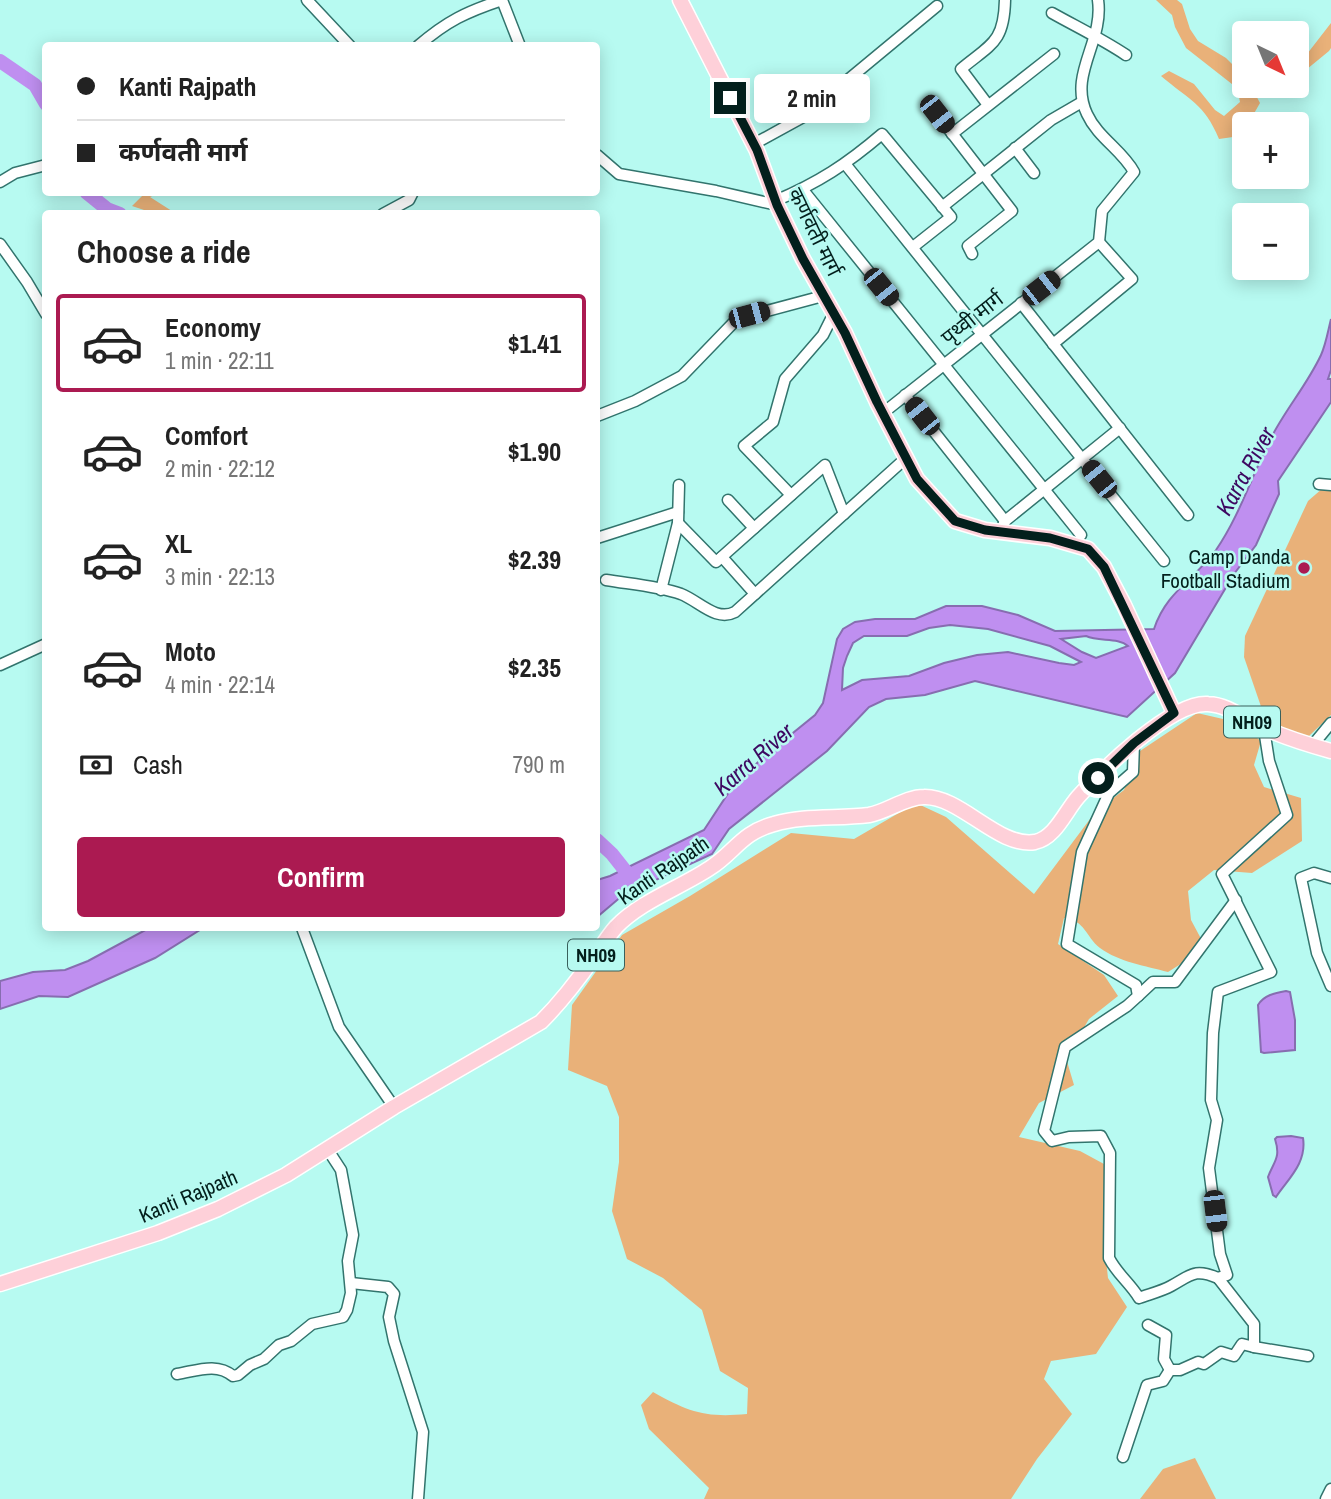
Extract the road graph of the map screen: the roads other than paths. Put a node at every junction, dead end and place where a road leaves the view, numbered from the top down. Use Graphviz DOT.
graph roads {
  1 [pos="307,0"];
  2 [pos="502,0"];
  3 [pos="680,0"];
  4 [pos="1005,0"];
  5 [pos="1098,0"];
  6 [pos="937,6"];
  7 [pos="1052,13"];
  8 [pos="1096,35"];
  9 [pos="346,42"];
  10 [pos="423,42"];
  11 [pos="518,42"];
  12 [pos="1054,54"];
  13 [pos="1126,55"];
  14 [pos="1082,102"];
  15 [pos="988,106"];
  16 [pos="937,114"];
  17 [pos="952,134"];
  18 [pos="754,144"];
  19 [pos="1015,148"];
  20 [pos="600,158"];
  21 [pos="846,165"];
  22 [pos="42,166"];
  23 [pos="983,173"];
  24 [pos="1034,173"];
  25 [pos="0,182"];
  26 [pos="803,190"];
  27 [pos="411,196"];
  28 [pos="776,203"];
  29 [pos="942,206"];
  30 [pos="390,210"];
  31 [pos="1099,242"];
  32 [pos="0,244"];
  33 [pos="913,247"];
  34 [pos="972,254"];
  35 [pos="823,296"];
  36 [pos="1021,303"];
  37 [pos="42,307"];
  38 [pos="834,313"];
  39 [pos="983,333"];
  40 [pos="1053,344"];
  41 [pos="944,364"];
  42 [pos="905,395"];
  43 [pos="883,412"];
  44 [pos="600,415"];
  45 [pos="1119,428"];
  46 [pos="906,458"];
  47 [pos="1083,459"];
  48 [pos="679,485"];
  49 [pos="1045,490"];
  50 [pos="791,495"];
  51 [pos="728,500"];
  52 [pos="844,514"];
  53 [pos="1188,516"];
  54 [pos="678,517"];
  55 [pos="1003,527"];
  56 [pos="754,528"];
  57 [pos="1081,535"];
  58 [pos="600,537"];
  59 [pos="722,557"];
  60 [pos="1164,561"];
  61 [pos="606,580"];
  62 [pos="661,590"];
  63 [pos="755,594"];
  64 [pos="42,646"];
  65 [pos="0,666"];
  66 [pos="1174,713"];
  67 [pos="1331,723"];
  68 [pos="1264,729"];
  69 [pos="1134,743"];
  70 [pos="1312,746"];
  71 [pos="1331,751"];
  72 [pos="1331,878"];
  73 [pos="1236,900"];
  74 [pos="303,931"];
  75 [pos="1331,985"];
  76 [pos="1138,996"];
  77 [pos="394,1107"];
  78 [pos="328,1150"];
  79 [pos="1218,1278"];
  80 [pos="351,1283"];
  81 [pos="0,1284"];
  82 [pos="1148,1325"];
  83 [pos="1254,1347"];
  84 [pos="1308,1356"];
  85 [pos="1170,1370"];
  86 [pos="177,1374"];
  87 [pos="1123,1457"];
  88 [pos="1331,1489"];
  89 [pos="418,1499"];
  90 [pos="1326,1499"];
  1 -- 9 [label="street"];
  2 -- 10 [label="street"];
  2 -- 11 [label="street"];
  3 -- 18 [label="main road, कर्णवती मार्ग"];
  4 -- 15 [label="street"];
  5 -- 8 [label="street"];
  6 -- 18 [label="street"];
  7 -- 8 [label="street"];
  8 -- 13 [label="street"];
  8 -- 14 [label="street"];
  12 -- 15 [label="street"];
  14 -- 19 [label="street"];
  14 -- 31 [label="street"];
  15 -- 17 [label="street"];
  16 -- 17 [label="street"];
  17 -- 23 [label="street"];
  18 -- 28 [label="main road, कर्णवती मार्ग"];
  19 -- 23 [label="street"];
  19 -- 24 [label="street"];
  20 -- 28 [label="street"];
  21 -- 26 [label="street"];
  21 -- 29 [label="street"];
  21 -- 33 [label="street"];
  22 -- 25 [label="street"];
  23 -- 29 [label="street"];
  23 -- 34 [label="street"];
  26 -- 28 [label="street"];
  26 -- 41 [label="street"];
  27 -- 30 [label="street"];
  28 -- 35 [label="main road, कर्णवती मार्ग"];
  29 -- 33 [label="street"];
  31 -- 36 [label="street, पृथ्वी मार्ग"];
  31 -- 40 [label="street"];
  32 -- 37 [label="street"];
  33 -- 39 [label="street"];
  35 -- 38 [label="main road, कर्णवती मार्ग"];
  35 -- 44 [label="street"];
  36 -- 39 [label="street, पृथ्वी मार्ग"];
  36 -- 40 [label="street"];
  38 -- 43 [label="main road, कर्णवती मार्ग"];
  38 -- 50 [label="street"];
  39 -- 41 [label="street, पृथ्वी मार्ग"];
  39 -- 47 [label="street"];
  40 -- 45 [label="street"];
  41 -- 42 [label="street, पृथ्वी मार्ग"];
  41 -- 49 [label="street"];
  42 -- 43 [label="street, पृथ्वी मार्ग"];
  42 -- 55 [label="street"];
  43 -- 46 [label="main road, कर्णवती मार्ग"];
  45 -- 47 [label="street"];
  45 -- 53 [label="street"];
  46 -- 52 [label="street"];
  46 -- 55 [label="main road, कर्णवती मार्ग"];
  47 -- 49 [label="street"];
  47 -- 60 [label="street"];
  48 -- 54 [label="street"];
  49 -- 55 [label="street"];
  49 -- 57 [label="street"];
  50 -- 52 [label="street"];
  50 -- 56 [label="street"];
  51 -- 56 [label="street"];
  52 -- 63 [label="street"];
  54 -- 58 [label="street"];
  54 -- 59 [label="street"];
  54 -- 62 [label="street"];
  55 -- 66 [label="main road, कर्णवती मार्ग"];
  56 -- 59 [label="street"];
  59 -- 63 [label="street"];
  61 -- 62 [label="street"];
  62 -- 63 [label="street"];
  64 -- 65 [label="street"];
  66 -- 68 [label="main road, NH09"];
  66 -- 69 [label="main road, Kanti Rajpath / NH09"];
  67 -- 70 [label="street"];
  68 -- 70 [label="main road, NH09"];
  68 -- 73 [label="street"];
  69 -- 76 [label="street"];
  69 -- 77 [label="main road, Kanti Rajpath / NH09"];
  70 -- 71 [label="main road, NH09"];
  72 -- 75 [label="street"];
  73 -- 76 [label="street"];
  73 -- 79 [label="street"];
  74 -- 77 [label="street"];
  76 -- 79 [label="street"];
  77 -- 78 [label="main road, Kanti Rajpath / NH09"];
  78 -- 80 [label="street"];
  78 -- 81 [label="main road, Kanti Rajpath / NH09"];
  79 -- 83 [label="street"];
  80 -- 86 [label="street"];
  80 -- 89 [label="street"];
  82 -- 85 [label="street"];
  83 -- 84 [label="street"];
  83 -- 85 [label="street"];
  85 -- 87 [label="street"];
  88 -- 90 [label="street"];
}
